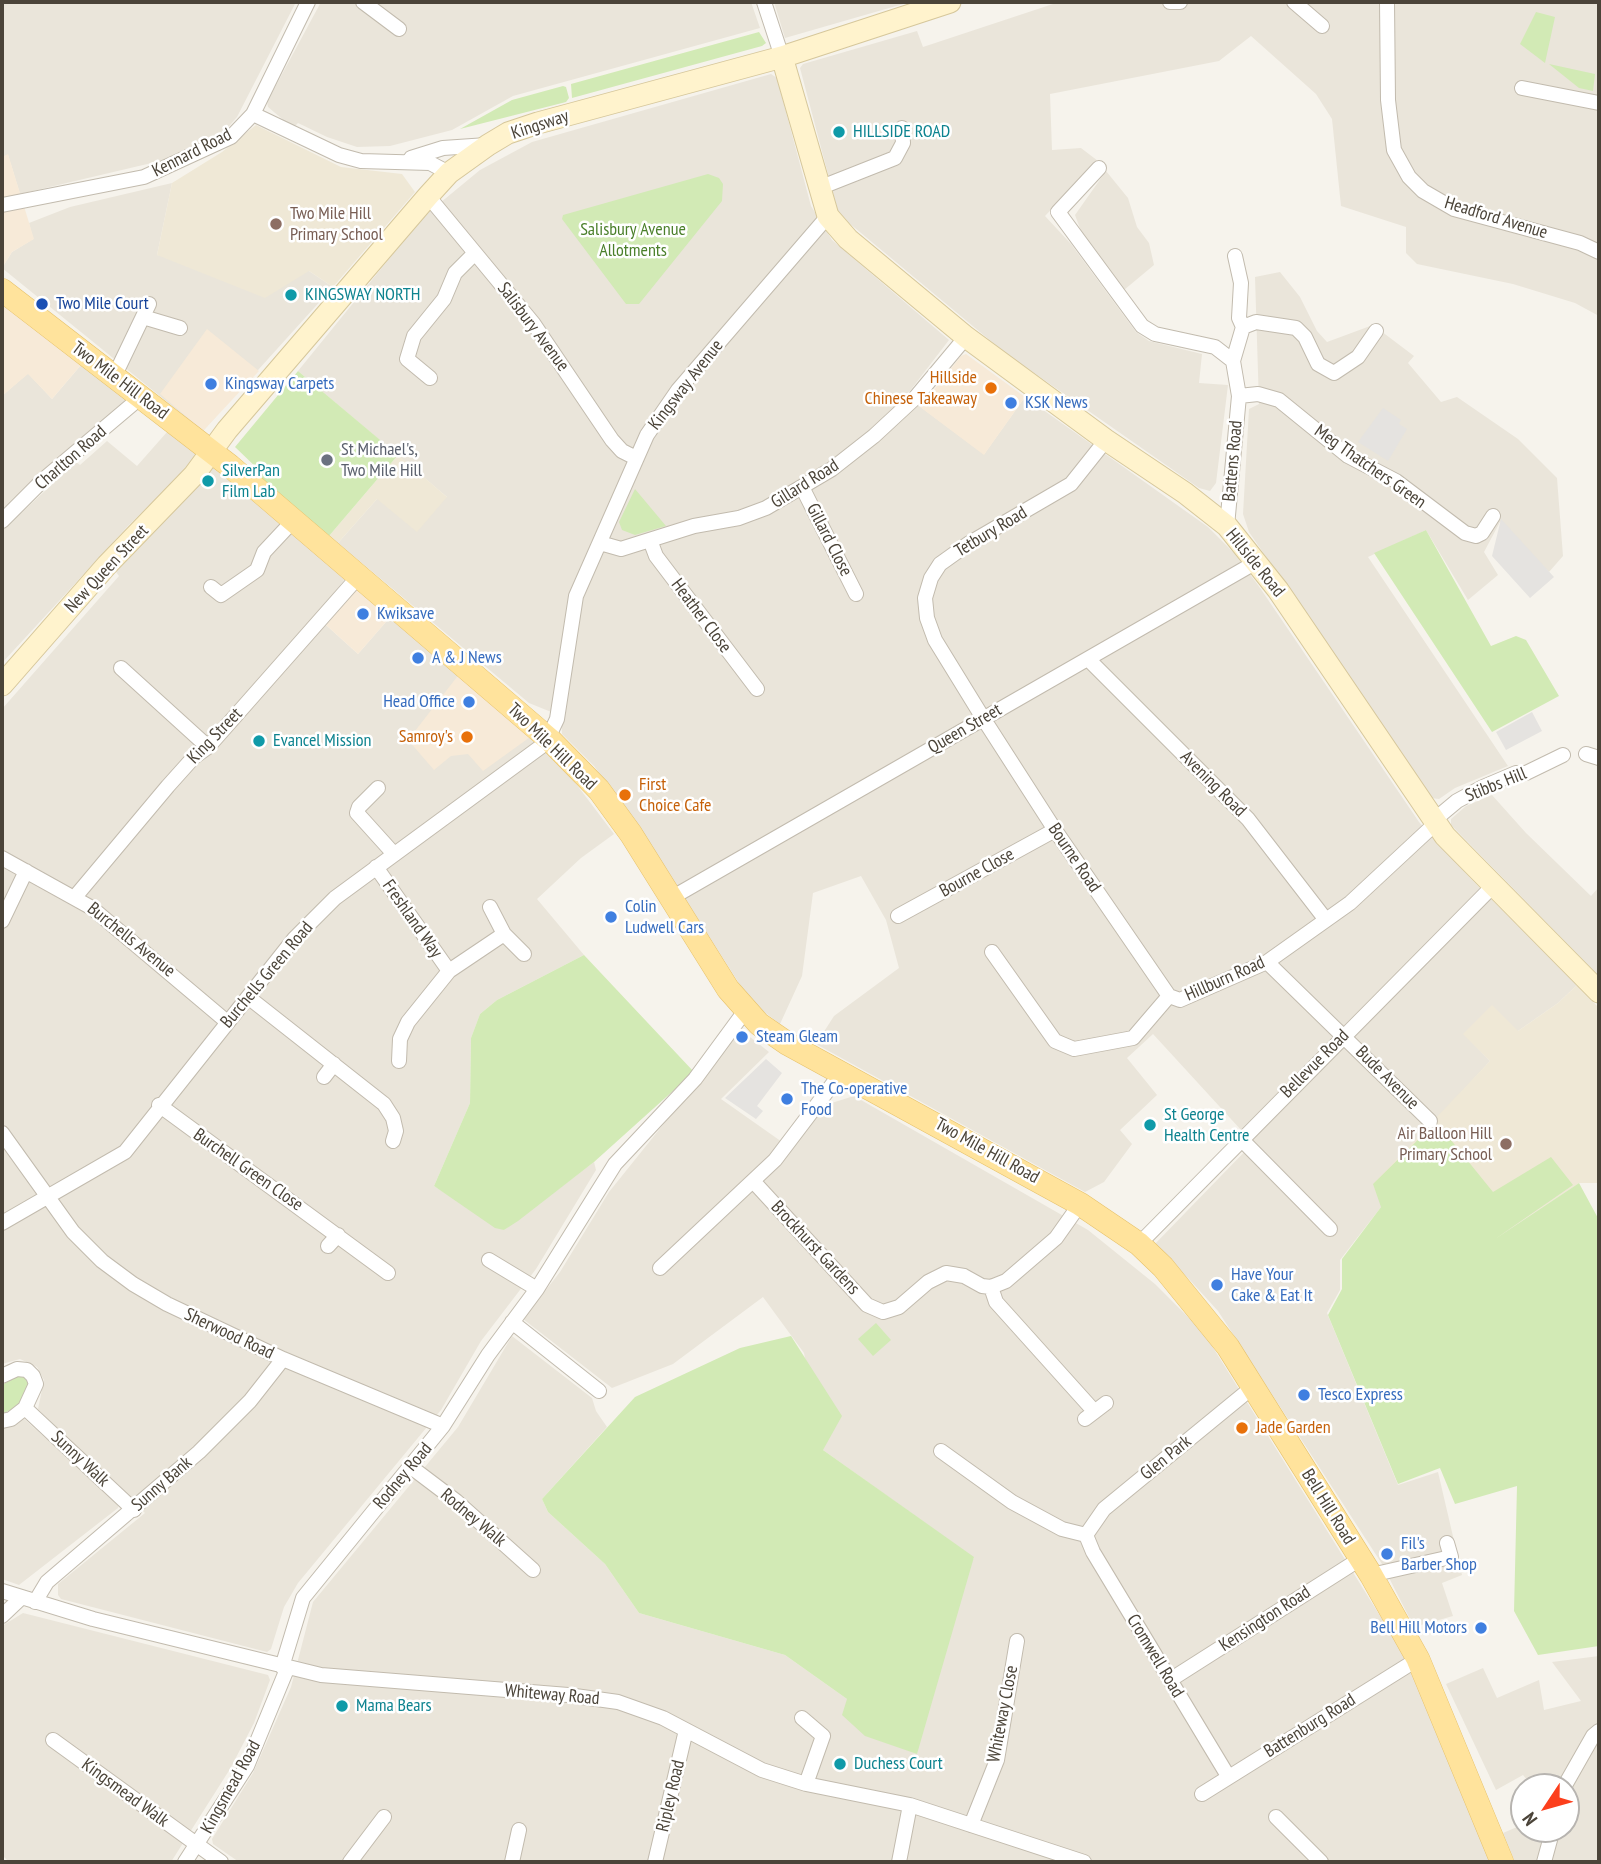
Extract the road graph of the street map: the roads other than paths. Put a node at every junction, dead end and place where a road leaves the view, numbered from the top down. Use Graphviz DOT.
graph roads {
  1 [pos="308,2"];
  2 [pos="363,2"];
  3 [pos="764,2"];
  4 [pos="950,2"];
  5 [pos="1170,2"];
  6 [pos="1180,2"];
  7 [pos="1294,2"];
  8 [pos="1387,2"];
  9 [pos="1310,7"];
  10 [pos="1322,26"];
  11 [pos="399,29"];
  12 [pos="782,57"];
  13 [pos="1522,88"];
  14 [pos="1599,103"];
  15 [pos="253,114"];
  16 [pos="902,128"];
  17 [pos="488,145"];
  18 [pos="400,161"];
  19 [pos="1099,168"];
  20 [pos="449,173"];
  21 [pos="820,188"];
  22 [pos="428,196"];
  23 [pos="2,205"];
  24 [pos="828,216"];
  25 [pos="1599,252"];
  26 [pos="475,253"];
  27 [pos="1235,256"];
  28 [pos="2,290"];
  29 [pos="1243,327"];
  30 [pos="180,328"];
  31 [pos="1376,331"];
  32 [pos="966,337"];
  33 [pos="1233,360"];
  34 [pos="114,377"];
  35 [pos="430,378"];
  36 [pos="1239,396"];
  37 [pos="141,397"];
  38 [pos="1106,440"];
  39 [pos="212,452"];
  40 [pos="636,458"];
  41 [pos="802,487"];
  42 [pos="1493,516"];
  43 [pos="2,521"];
  44 [pos="293,521"];
  45 [pos="1227,526"];
  46 [pos="650,540"];
  47 [pos="600,542"];
  48 [pos="1258,561"];
  49 [pos="358,577"];
  50 [pos="211,587"];
  51 [pos="856,594"];
  52 [pos="1088,659"];
  53 [pos="121,668"];
  54 [pos="2,685"];
  55 [pos="757,689"];
  56 [pos="983,718"];
  57 [pos="549,739"];
  58 [pos="208,747"];
  59 [pos="1563,755"];
  60 [pos="378,789"];
  61 [pos="1434,822"];
  62 [pos="1055,830"];
  63 [pos="394,854"];
  64 [pos="2,858"];
  65 [pos="376,867"];
  66 [pos="26,871"];
  67 [pos="1493,886"];
  68 [pos="75,897"];
  69 [pos="673,897"];
  70 [pos="490,907"];
  71 [pos="898,916"];
  72 [pos="1326,920"];
  73 [pos="2,921"];
  74 [pos="504,934"];
  75 [pos="992,952"];
  76 [pos="524,954"];
  77 [pos="1266,962"];
  78 [pos="449,971"];
  79 [pos="1599,992"];
  80 [pos="1169,996"];
  81 [pos="248,998"];
  82 [pos="745,1011"];
  83 [pos="226,1021"];
  84 [pos="1343,1035"];
  85 [pos="400,1061"];
  86 [pos="334,1064"];
  87 [pos="841,1073"];
  88 [pos="324,1077"];
  89 [pos="159,1105"];
  90 [pos="1430,1121"];
  91 [pos="2,1133"];
  92 [pos="1241,1139"];
  93 [pos="393,1141"];
  94 [pos="753,1181"];
  95 [pos="45,1196"];
  96 [pos="1080,1204"];
  97 [pos="2,1223"];
  98 [pos="1331,1229"];
  99 [pos="1139,1244"];
  100 [pos="489,1259"];
  101 [pos="660,1268"];
  102 [pos="388,1273"];
  103 [pos="991,1287"];
  104 [pos="537,1289"];
  105 [pos="512,1322"];
  106 [pos="283,1359"];
  107 [pos="2,1376"];
  108 [pos="1254,1386"];
  109 [pos="599,1391"];
  110 [pos="25,1408"];
  111 [pos="1095,1411"];
  112 [pos="2,1421"];
  113 [pos="443,1426"];
  114 [pos="942,1451"];
  115 [pos="411,1467"];
  116 [pos="134,1510"];
  117 [pos="1086,1535"];
  118 [pos="1447,1543"];
  119 [pos="1366,1567"];
  120 [pos="533,1570"];
  121 [pos="2,1591"];
  122 [pos="28,1600"];
  123 [pos="2,1616"];
  124 [pos="1017,1641"];
  125 [pos="1418,1659"];
  126 [pos="284,1668"];
  127 [pos="1170,1680"];
  128 [pos="803,1718"];
  129 [pos="687,1730"];
  130 [pos="1599,1731"];
  131 [pos="53,1740"];
  132 [pos="1572,1773"];
  133 [pos="1228,1776"];
  134 [pos="806,1784"];
  135 [pos="1202,1794"];
  136 [pos="910,1805"];
  137 [pos="384,1817"];
  138 [pos="1276,1817"];
  139 [pos="971,1825"];
  140 [pos="519,1830"];
  141 [pos="1549,1843"];
  142 [pos="198,1845"];
  143 [pos="185,1862"];
  144 [pos="221,1862"];
  145 [pos="350,1862"];
  146 [pos="512,1862"];
  147 [pos="655,1862"];
  148 [pos="899,1862"];
  149 [pos="1084,1862"];
  150 [pos="1321,1862"];
  151 [pos="1502,1862"];
  152 [pos="1544,1862"];
  1 -- 15 [label="street, Kennard Road"];
  2 -- 11 [label="street"];
  3 -- 12 [label="street"];
  4 -- 12 [label="street, Kingsway"];
  5 -- 6 [label="street"];
  7 -- 9 [label="street"];
  8 -- 25 [label="street, Headford Avenue"];
  9 -- 10 [label="street"];
  12 -- 17 [label="street, Kingsway"];
  12 -- 21 [label="street"];
  13 -- 14 [label="street"];
  15 -- 18 [label="street"];
  15 -- 23 [label="street, Kennard Road"];
  16 -- 21 [label="street"];
  17 -- 18 [label="street"];
  17 -- 20 [label="street, Kingsway"];
  18 -- 20 [label="street"];
  19 -- 33 [label="street"];
  20 -- 22 [label="street, Kingsway"];
  21 -- 24 [label="street"];
  22 -- 26 [label="street, Salisbury Avenue"];
  22 -- 39 [label="street, Kingsway"];
  24 -- 32 [label="street, Hillside Road"];
  24 -- 40 [label="street, Kingsway Avenue"];
  26 -- 35 [label="street"];
  26 -- 40 [label="street, Salisbury Avenue"];
  27 -- 29 [label="street"];
  28 -- 34 [label="main road, Two Mile Hill Road"];
  29 -- 31 [label="street"];
  29 -- 33 [label="street"];
  30 -- 34 [label="street"];
  32 -- 38 [label="street, Hillside Road"];
  32 -- 41 [label="street, Gillard Road"];
  33 -- 36 [label="street, Battens Road"];
  34 -- 37 [label="main road, Two Mile Hill Road"];
  36 -- 42 [label="street, Meg Thatchers Green"];
  36 -- 45 [label="street, Battens Road"];
  37 -- 39 [label="main road, Two Mile Hill Road"];
  37 -- 43 [label="street, Charlton Road"];
  38 -- 45 [label="street, Hillside Road"];
  38 -- 56 [label="street, Tetbury Road"];
  39 -- 44 [label="main road, Two Mile Hill Road"];
  39 -- 54 [label="street, New Queen Street"];
  40 -- 47 [label="street, Kingsway Avenue"];
  41 -- 46 [label="street, Gillard Road"];
  41 -- 51 [label="street, Gillard Close"];
  44 -- 49 [label="main road, Two Mile Hill Road"];
  44 -- 50 [label="street"];
  45 -- 48 [label="street, Hillside Road"];
  46 -- 47 [label="street, Gillard Road"];
  46 -- 55 [label="street, Heather Close"];
  47 -- 57 [label="street, Kingsway Avenue"];
  48 -- 52 [label="street, Queen Street"];
  48 -- 61 [label="street, Hillside Road"];
  49 -- 57 [label="main road, Two Mile Hill Road"];
  49 -- 58 [label="street, King Street"];
  52 -- 56 [label="street, Queen Street"];
  52 -- 72 [label="street, Avening Road"];
  53 -- 58 [label="street"];
  56 -- 62 [label="street, Bourne Road"];
  56 -- 69 [label="street, Queen Street"];
  57 -- 63 [label="street, Burchells Green Road"];
  57 -- 69 [label="main road, Two Mile Hill Road"];
  58 -- 68 [label="street, King Street"];
  59 -- 61 [label="street, Stibbs Hill"];
  60 -- 63 [label="street"];
  61 -- 67 [label="street, Hillside Road"];
  61 -- 72 [label="street, Hillburn Road"];
  62 -- 71 [label="street, Bourne Close"];
  62 -- 80 [label="street, Bourne Road"];
  63 -- 65 [label="street, Burchells Green Road"];
  64 -- 66 [label="street, Burchells Avenue"];
  65 -- 78 [label="street, Freshland Way"];
  65 -- 81 [label="street, Burchells Green Road"];
  66 -- 68 [label="street, Burchells Avenue"];
  66 -- 73 [label="street"];
  67 -- 79 [label="street, Hillside Road"];
  67 -- 84 [label="street, Bellevue Road"];
  68 -- 83 [label="street, Burchells Avenue"];
  69 -- 82 [label="main road, Two Mile Hill Road"];
  70 -- 74 [label="street"];
  72 -- 77 [label="street, Hillburn Road"];
  74 -- 76 [label="street"];
  74 -- 78 [label="street, Freshland Way"];
  75 -- 80 [label="street, Hillburn Road"];
  77 -- 80 [label="street, Hillburn Road"];
  77 -- 84 [label="street, Bude Avenue"];
  78 -- 85 [label="street, Freshland Way"];
  81 -- 83 [label="street, Burchells Green Road"];
  81 -- 86 [label="street"];
  82 -- 87 [label="main road, Two Mile Hill Road"];
  82 -- 104 [label="street, Rodney Road"];
  83 -- 89 [label="street, Burchells Green Road"];
  84 -- 90 [label="street, Bude Avenue"];
  84 -- 92 [label="street, Bellevue Road"];
  86 -- 88 [label="street"];
  86 -- 93 [label="street"];
  87 -- 94 [label="street"];
  87 -- 96 [label="main road, Two Mile Hill Road"];
  89 -- 95 [label="street, Burchells Green Road"];
  89 -- 102 [label="street, Burchell Green Close"];
  91 -- 95 [label="street, Sherwood Road"];
  92 -- 98 [label="street"];
  92 -- 99 [label="street, Bellevue Road"];
  94 -- 101 [label="street"];
  94 -- 103 [label="street, Brockhurst Gardens"];
  95 -- 97 [label="street, Burchells Green Road"];
  95 -- 106 [label="street, Sherwood Road"];
  96 -- 99 [label="main road, Bell Hill Road"];
  96 -- 103 [label="street"];
  99 -- 108 [label="main road, Bell Hill Road"];
  100 -- 104 [label="street"];
  103 -- 111 [label="street"];
  104 -- 105 [label="street, Rodney Road"];
  105 -- 109 [label="street"];
  105 -- 113 [label="street, Rodney Road"];
  106 -- 113 [label="street, Sherwood Road"];
  106 -- 116 [label="street, Sunny Bank"];
  107 -- 110 [label="street"];
  108 -- 117 [label="street, Glen Park"];
  108 -- 119 [label="main road, Bell Hill Road"];
  110 -- 112 [label="street"];
  110 -- 116 [label="street, Sunny Walk"];
  113 -- 115 [label="street, Rodney Road"];
  114 -- 117 [label="street"];
  115 -- 120 [label="street, Rodney Walk"];
  115 -- 126 [label="street, Rodney Road"];
  116 -- 122 [label="street, Sunny Bank"];
  117 -- 127 [label="street, Cromwell Road"];
  118 -- 119 [label="street, Kensington Road"];
  119 -- 125 [label="main road, Bell Hill Road"];
  119 -- 127 [label="street, Kensington Road"];
  121 -- 122 [label="street, Whiteway Road"];
  122 -- 123 [label="street, Sunny Bank"];
  122 -- 126 [label="street, Whiteway Road"];
  124 -- 139 [label="street, Whiteway Close"];
  125 -- 133 [label="street, Battenburg Road"];
  125 -- 151 [label="main road, Bell Hill Road"];
  126 -- 129 [label="street, Whiteway Road"];
  126 -- 142 [label="street, Kingsmead Road"];
  127 -- 133 [label="street, Cromwell Road"];
  128 -- 134 [label="street"];
  129 -- 134 [label="street, Whiteway Road"];
  129 -- 147 [label="street, Ripley Road"];
  130 -- 132 [label="street"];
  131 -- 142 [label="street, Kingsmead Walk"];
  133 -- 135 [label="street, Battenburg Road"];
  134 -- 136 [label="street, Whiteway Road"];
  136 -- 139 [label="street, Whiteway Road"];
  136 -- 148 [label="street"];
  137 -- 145 [label="street"];
  138 -- 150 [label="street"];
  139 -- 149 [label="street, Whiteway Road"];
  140 -- 146 [label="street"];
  141 -- 152 [label="street"];
  142 -- 143 [label="street, Kingsmead Road"];
  142 -- 144 [label="street, Kingsmead Walk"];
}
